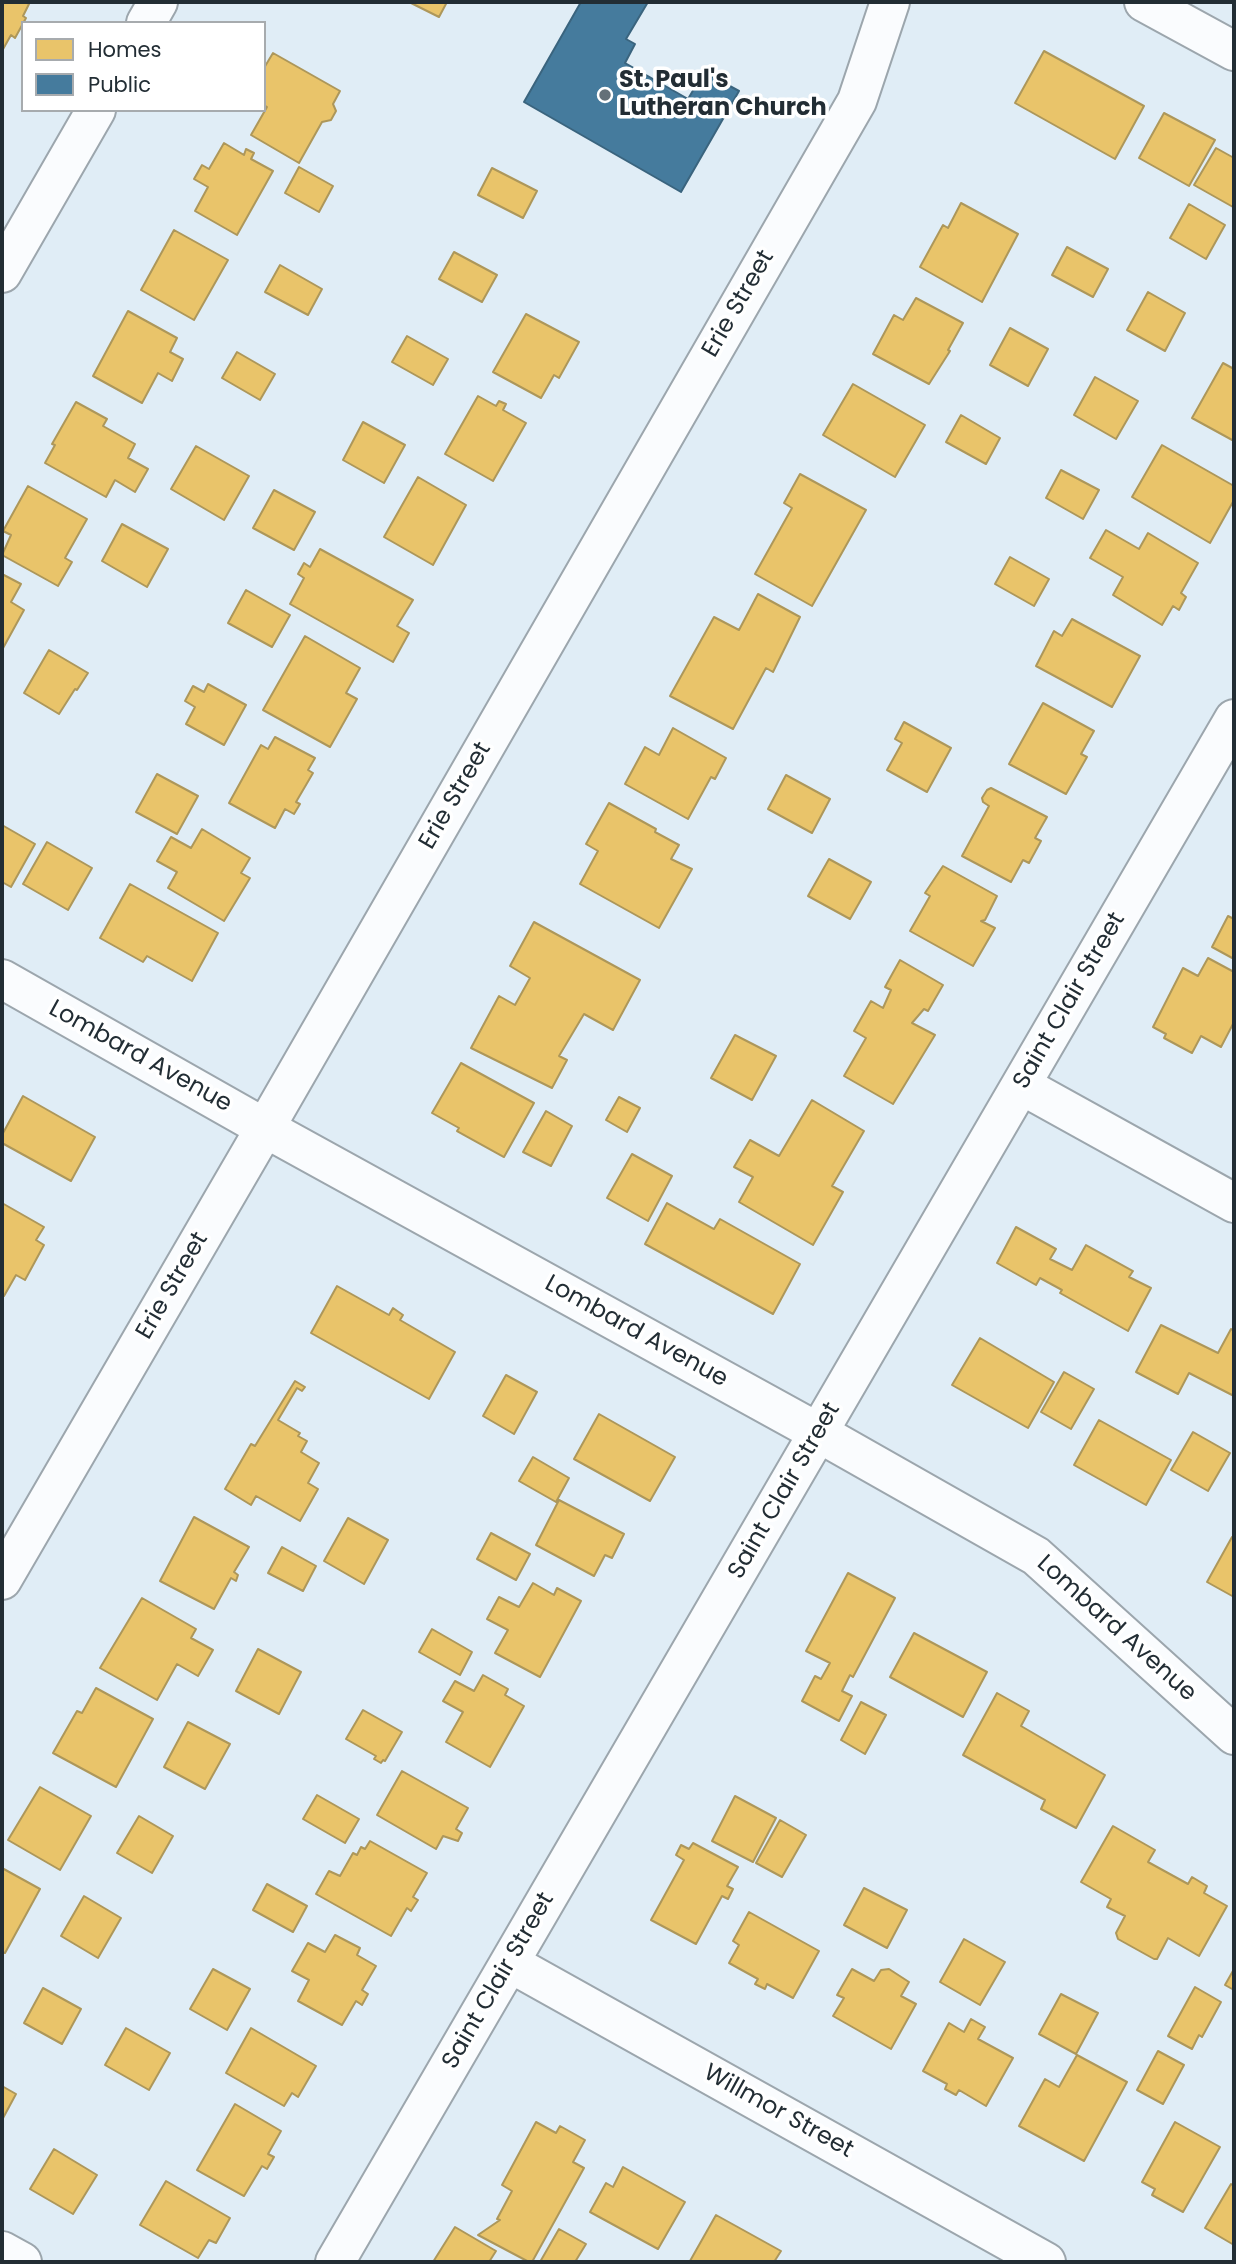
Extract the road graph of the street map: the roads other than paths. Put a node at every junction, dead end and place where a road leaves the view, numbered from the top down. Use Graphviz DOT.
graph roads {
  1 [pos="158,2"];
  2 [pos="890,2"];
  3 [pos="1144,2"];
  4 [pos="147,21"];
  5 [pos="1234,51"];
  6 [pos="95,112"];
  7 [pos="2,273"];
  8 [pos="1234,719"];
  9 [pos="2,979"];
  10 [pos="1021,1085"];
  11 [pos="265,1128"];
  12 [pos="1234,1203"];
  13 [pos="819,1433"];
  14 [pos="2,1580"];
  15 [pos="1234,1735"];
  16 [pos="510,1963"];
  17 [pos="2,2251"];
  18 [pos="22,2262"];
  19 [pos="335,2262"];
  20 [pos="1046,2262"];
  1 -- 4 [label="street"];
  2 -- 11 [label="street, Erie Street"];
  3 -- 5 [label="street"];
  6 -- 7 [label="street"];
  8 -- 10 [label="street, Saint Clair Street"];
  9 -- 11 [label="street, Lombard Avenue"];
  10 -- 12 [label="street"];
  10 -- 13 [label="street, Saint Clair Street"];
  11 -- 13 [label="street, Lombard Avenue"];
  11 -- 14 [label="street, Erie Street"];
  13 -- 15 [label="street, Lombard Avenue"];
  13 -- 16 [label="street, Saint Clair Street"];
  16 -- 19 [label="street, Saint Clair Street"];
  16 -- 20 [label="street, Willmor Street"];
  17 -- 18 [label="street"];
}
